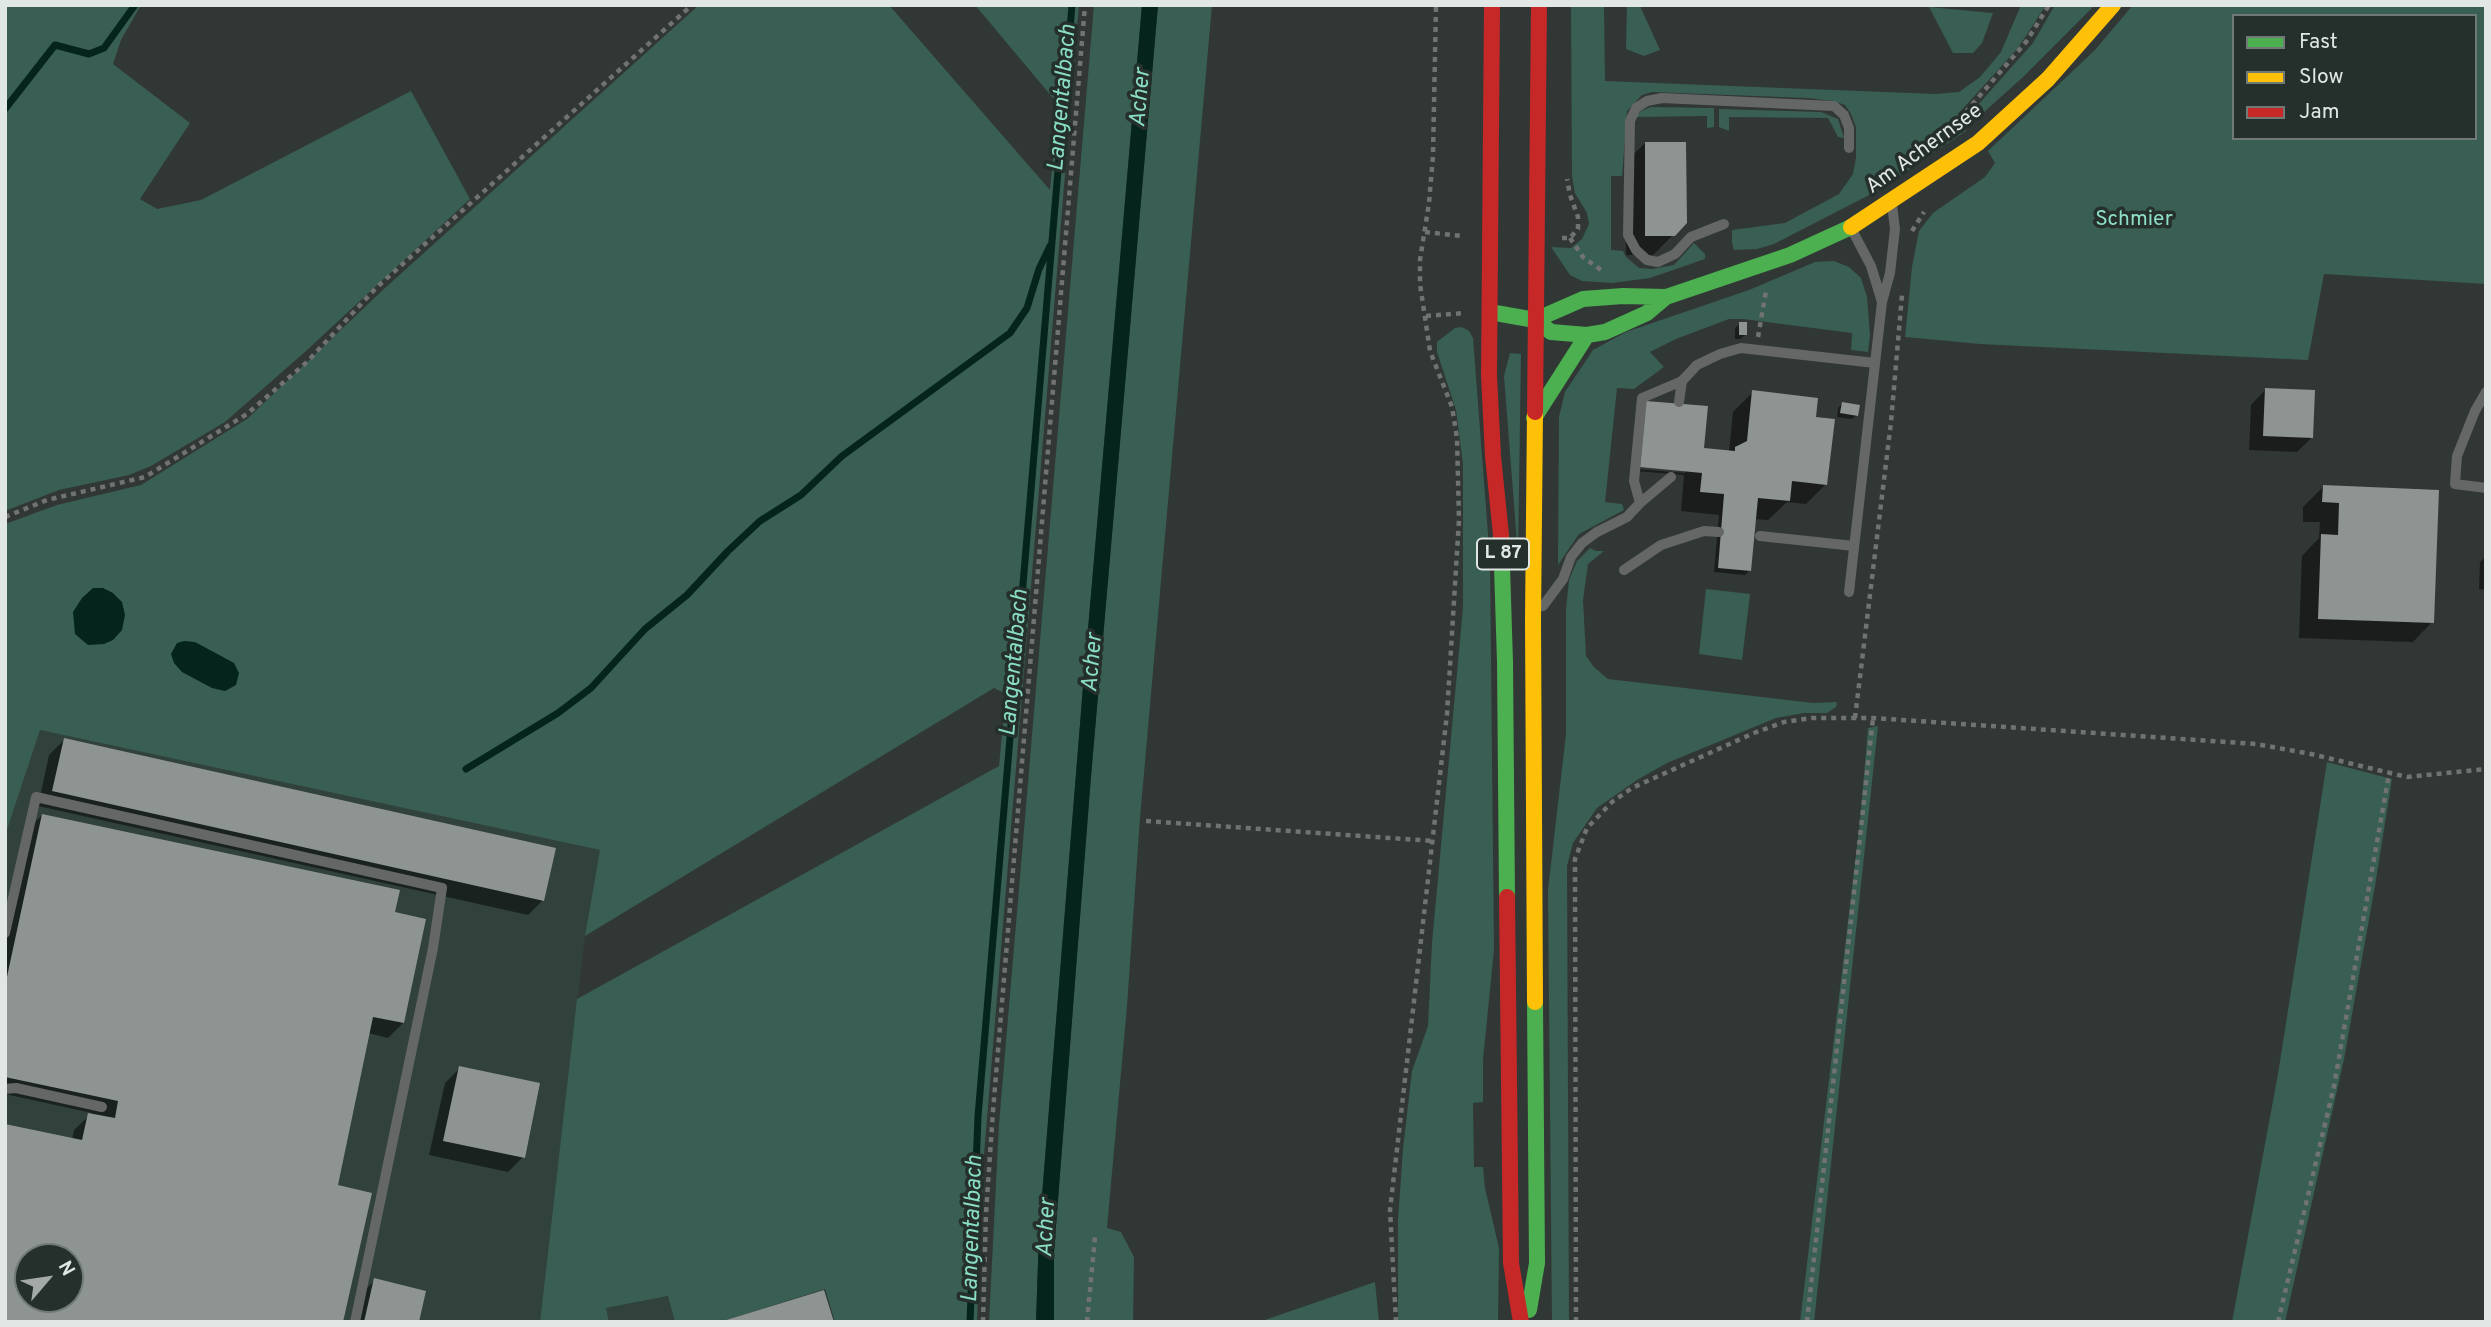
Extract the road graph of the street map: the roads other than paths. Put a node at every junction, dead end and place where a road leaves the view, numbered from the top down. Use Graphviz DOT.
graph roads {
  1 [pos="1492,5"];
  2 [pos="1539,5"];
  3 [pos="2113,5"];
  4 [pos="1849,148"];
  5 [pos="1891,202"];
  6 [pos="1724,224"];
  7 [pos="1850,227"];
  8 [pos="1666,297"];
  9 [pos="1882,302"];
  10 [pos="1490,312"];
  11 [pos="1535,320"];
  12 [pos="1587,335"];
  13 [pos="1875,363"];
  14 [pos="1682,380"];
  15 [pos="2486,392"];
  16 [pos="1679,402"];
  17 [pos="1534,418"];
  18 [pos="1671,477"];
  19 [pos="2486,488"];
  20 [pos="1640,503"];
  21 [pos="1719,532"];
  22 [pos="1760,536"];
  23 [pos="1854,546"];
  24 [pos="1624,570"];
  25 [pos="1849,592"];
  26 [pos="1533,620"];
  27 [pos="5,933"];
  28 [pos="5,1089"];
  29 [pos="102,1107"];
  30 [pos="355,1322"];
  31 [pos="1521,1322"];
  32 [pos="1527,1322"];
  1 -- 10 [label="main road, L 87"];
  2 -- 11 [label="main road, L 87"];
  3 -- 5 [label="main road, Am Achernsee"];
  4 -- 6 [label="lane"];
  5 -- 7 [label="main road, Am Achernsee"];
  5 -- 9 [label="lane"];
  7 -- 8 [label="main road, Am Achernsee"];
  7 -- 9 [label="lane"];
  8 -- 11 [label="main road"];
  8 -- 12 [label="main road"];
  9 -- 13 [label="lane"];
  10 -- 11 [label="main road"];
  10 -- 31 [label="main road, L 87"];
  11 -- 12 [label="main road"];
  11 -- 17 [label="main road, L 87"];
  12 -- 17 [label="main road"];
  13 -- 14 [label="lane"];
  13 -- 23 [label="lane"];
  14 -- 16 [label="lane"];
  14 -- 20 [label="lane"];
  15 -- 19 [label="lane"];
  17 -- 26 [label="main road, L 87"];
  18 -- 20 [label="lane"];
  20 -- 26 [label="lane"];
  21 -- 24 [label="lane"];
  22 -- 23 [label="lane"];
  23 -- 25 [label="lane"];
  26 -- 32 [label="main road, L 87"];
  27 -- 30 [label="lane"];
  28 -- 29 [label="lane"];
}
